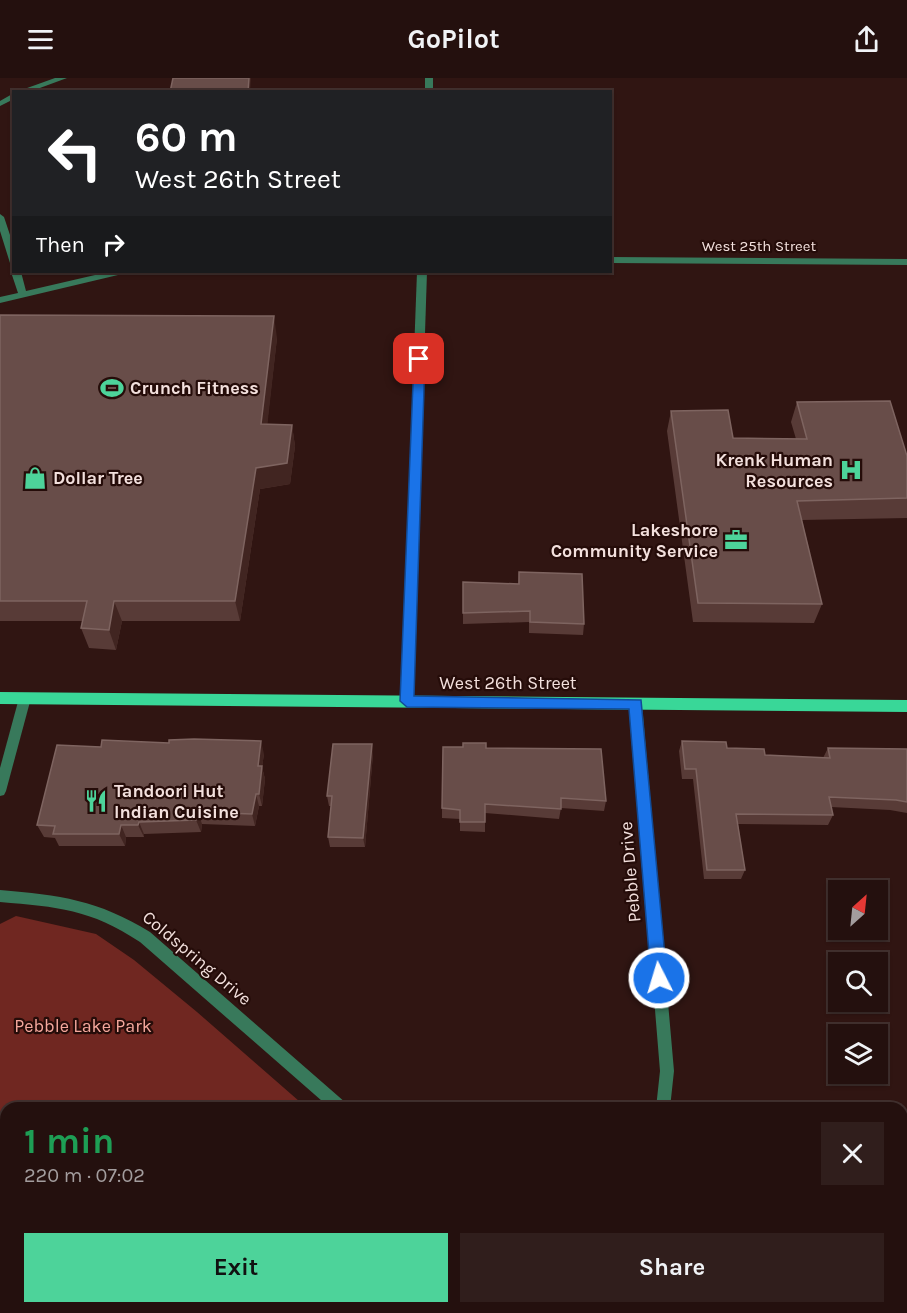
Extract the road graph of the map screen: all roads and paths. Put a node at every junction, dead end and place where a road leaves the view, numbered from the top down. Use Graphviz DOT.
graph roads {
  1 [pos="63,78"];
  2 [pos="24,90"];
  3 [pos="0,217"];
  4 [pos="12,257"];
  5 [pos="612,260"];
  6 [pos="907,262"];
  7 [pos="16,273"];
  8 [pos="114,273"];
  9 [pos="422,273"];
  10 [pos="23,295"];
  11 [pos="0,300"];
  12 [pos="0,698"];
  13 [pos="25,698"];
  14 [pos="407,701"];
  15 [pos="636,704"];
  16 [pos="907,706"];
  17 [pos="0,791"];
  18 [pos="0,896"];
  19 [pos="334,1102"];
  20 [pos="664,1102"];
  1 -- 2 [label="street"];
  3 -- 4 [label="street"];
  5 -- 6 [label="street, West 25th Street"];
  7 -- 10 [label="street"];
  8 -- 10 [label="street"];
  9 -- 14 [label="street"];
  10 -- 11 [label="street"];
  12 -- 13 [label="main road, West 26th Street"];
  13 -- 14 [label="main road, West 26th Street"];
  13 -- 17 [label="street"];
  14 -- 15 [label="main road, West 26th Street"];
  15 -- 16 [label="main road, West 26th Street"];
  15 -- 20 [label="street, Pebble Drive"];
  18 -- 19 [label="street, Coldspring Drive"];
}
